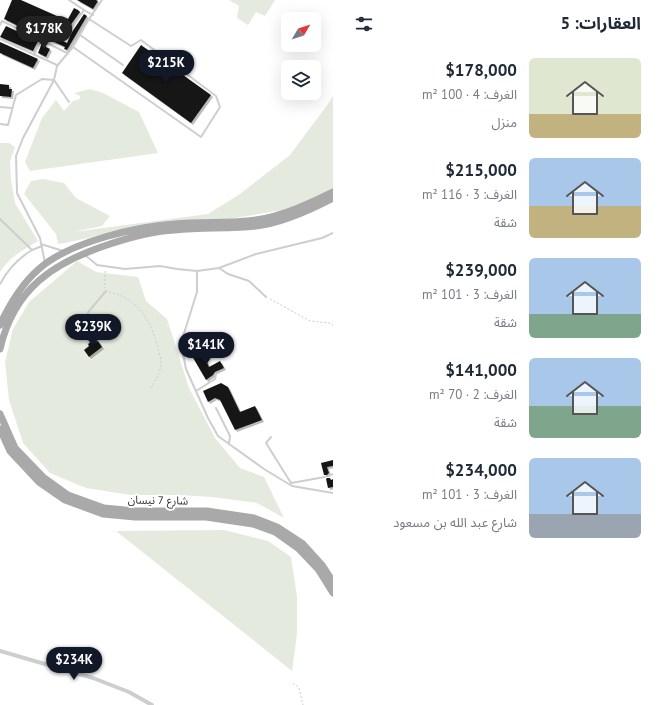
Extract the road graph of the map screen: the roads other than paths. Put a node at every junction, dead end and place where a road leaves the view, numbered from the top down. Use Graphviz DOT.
graph roads {
  1 [pos="69,0"];
  2 [pos="102,0"];
  3 [pos="84,10"];
  4 [pos="92,15"];
  5 [pos="89,19"];
  6 [pos="0,25"];
  7 [pos="56,32"];
  8 [pos="80,35"];
  9 [pos="0,39"];
  10 [pos="41,40"];
  11 [pos="73,47"];
  12 [pos="68,53"];
  13 [pos="34,55"];
  14 [pos="123,65"];
  15 [pos="57,66"];
  16 [pos="54,80"];
  17 [pos="69,102"];
  18 [pos="0,106"];
  19 [pos="12,108"];
  20 [pos="0,124"];
  21 [pos="333,192"];
  22 [pos="333,198"];
  23 [pos="0,219"];
  24 [pos="333,233"];
  25 [pos="42,245"];
  26 [pos="74,248"];
  27 [pos="32,250"];
  28 [pos="66,252"];
  29 [pos="82,253"];
  30 [pos="45,264"];
  31 [pos="219,268"];
  32 [pos="198,271"];
  33 [pos="0,284"];
  34 [pos="106,291"];
  35 [pos="266,297"];
  36 [pos="0,325"];
  37 [pos="89,334"];
  38 [pos="0,349"];
  39 [pos="216,374"];
  40 [pos="196,391"];
  41 [pos="216,408"];
  42 [pos="0,414"];
  43 [pos="0,429"];
  44 [pos="271,437"];
  45 [pos="229,444"];
  46 [pos="333,474"];
  47 [pos="329,476"];
  48 [pos="325,477"];
  49 [pos="290,483"];
  50 [pos="333,493"];
  51 [pos="333,582"];
  52 [pos="333,593"];
  53 [pos="0,651"];
  54 [pos="152,705"];
  1 -- 3 [label="lane"];
  2 -- 4 [label="lane"];
  3 -- 4 [label="lane"];
  3 -- 7 [label="lane"];
  4 -- 5 [label="lane"];
  5 -- 8 [label="lane"];
  5 -- 11 [label="lane"];
  6 -- 10 [label="lane"];
  8 -- 11 [label="lane"];
  8 -- 14 [label="lane"];
  9 -- 13 [label="lane"];
  10 -- 12 [label="lane"];
  10 -- 13 [label="lane"];
  11 -- 12 [label="lane"];
  12 -- 15 [label="lane"];
  13 -- 15 [label="lane"];
  15 -- 16 [label="lane"];
  16 -- 17 [label="lane"];
  16 -- 19 [label="lane"];
  16 -- 25 [label="lane"];
  18 -- 19 [label="lane"];
  19 -- 20 [label="lane"];
  21 -- 26 [label="main road"];
  22 -- 29 [label="main road"];
  23 -- 27 [label="lane"];
  24 -- 31 [label="lane"];
  25 -- 27 [label="lane"];
  25 -- 28 [label="lane"];
  25 -- 30 [label="lane"];
  26 -- 28 [label="main road"];
  26 -- 29 [label="lane"];
  27 -- 33 [label="lane"];
  28 -- 30 [label="main road"];
  29 -- 32 [label="lane"];
  29 -- 38 [label="main road"];
  30 -- 36 [label="main road"];
  31 -- 32 [label="lane"];
  31 -- 35 [label="lane"];
  32 -- 40 [label="lane"];
  34 -- 37 [label="lane"];
  39 -- 40 [label="lane"];
  40 -- 45 [label="lane"];
  41 -- 45 [label="lane"];
  42 -- 51 [label="main road, شارع 7 نيسان"];
  43 -- 52 [label="main road, شارع 7 نيسان"];
  44 -- 49 [label="lane"];
  45 -- 49 [label="lane"];
  46 -- 47 [label="lane"];
  48 -- 49 [label="lane"];
  49 -- 50 [label="lane"];
  53 -- 54 [label="street"];
}
